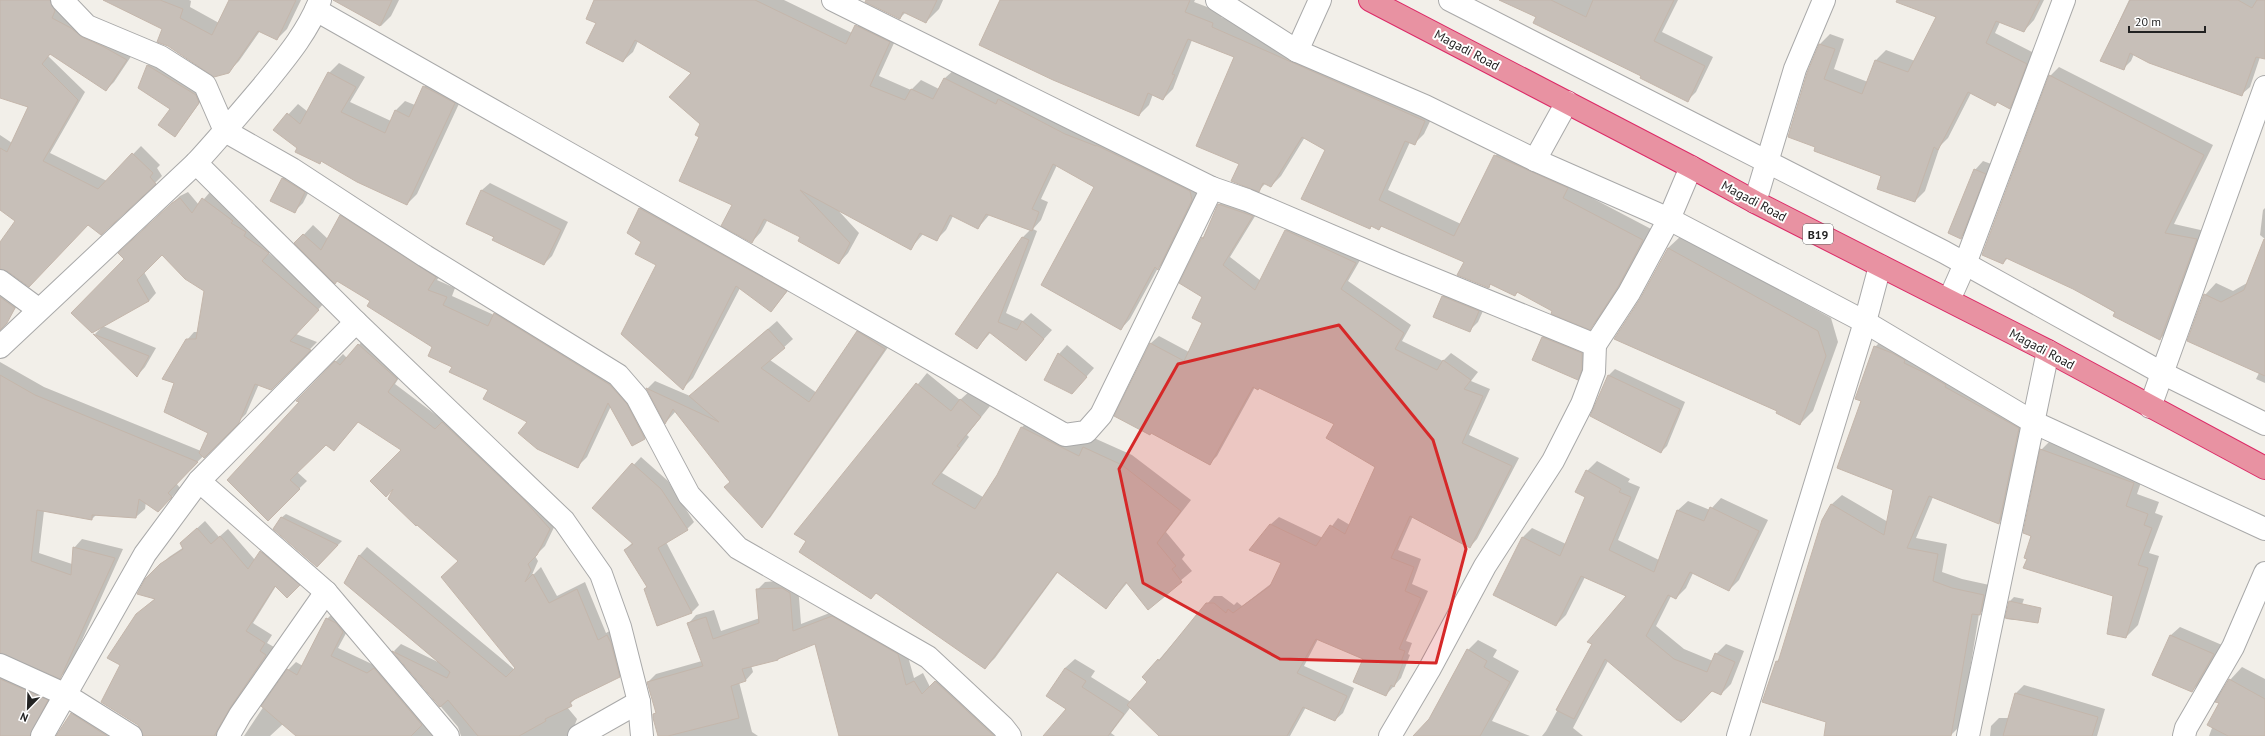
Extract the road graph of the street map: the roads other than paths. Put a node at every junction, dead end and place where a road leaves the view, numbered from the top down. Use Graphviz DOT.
graph roads {
  1 [pos="62,0"];
  2 [pos="833,0"];
  3 [pos="1217,0"];
  4 [pos="1320,0"];
  5 [pos="1370,0"];
  6 [pos="1450,0"];
  7 [pos="1824,0"];
  8 [pos="2064,0"];
  9 [pos="318,5"];
  10 [pos="1297,51"];
  11 [pos="2265,87"];
  12 [pos="1567,102"];
  13 [pos="225,131"];
  14 [pos="1535,160"];
  15 [pos="1768,160"];
  16 [pos="196,163"];
  17 [pos="1691,167"];
  18 [pos="1212,188"];
  19 [pos="1755,202"];
  20 [pos="1669,219"];
  21 [pos="1965,264"];
  22 [pos="1880,266"];
  23 [pos="0,281"];
  24 [pos="1950,300"];
  25 [pos="38,309"];
  26 [pos="356,322"];
  27 [pos="1866,322"];
  28 [pos="1595,345"];
  29 [pos="0,346"];
  30 [pos="2048,351"];
  31 [pos="2162,373"];
  32 [pos="2150,407"];
  33 [pos="2033,422"];
  34 [pos="2265,424"];
  35 [pos="2265,468"];
  36 [pos="199,481"];
  37 [pos="2265,529"];
  38 [pos="2265,573"];
  39 [pos="326,592"];
  40 [pos="0,665"];
  41 [pos="64,694"];
  42 [pos="639,702"];
  43 [pos="42,736"];
  44 [pos="131,736"];
  45 [pos="228,736"];
  46 [pos="448,736"];
  47 [pos="579,736"];
  48 [pos="642,736"];
  49 [pos="1010,736"];
  50 [pos="1390,736"];
  51 [pos="1738,736"];
  52 [pos="1968,736"];
  53 [pos="2184,736"];
  1 -- 13 [label="street"];
  2 -- 18 [label="street"];
  3 -- 10 [label="street"];
  4 -- 10 [label="street"];
  5 -- 12 [label="highway, Magadi Road / B19"];
  6 -- 15 [label="street"];
  7 -- 15 [label="street"];
  8 -- 21 [label="street"];
  9 -- 13 [label="street"];
  9 -- 18 [label="street"];
  10 -- 14 [label="street"];
  11 -- 31 [label="street"];
  12 -- 14 [label="street"];
  12 -- 17 [label="highway, Magadi Road / B19"];
  13 -- 16 [label="street"];
  13 -- 49 [label="street"];
  14 -- 20 [label="street"];
  15 -- 19 [label="street"];
  15 -- 21 [label="street"];
  16 -- 25 [label="street"];
  16 -- 26 [label="street"];
  17 -- 19 [label="highway, Magadi Road / B19"];
  17 -- 20 [label="street"];
  18 -- 28 [label="street"];
  19 -- 22 [label="highway, Magadi Road / B19"];
  20 -- 27 [label="street"];
  20 -- 28 [label="street"];
  21 -- 24 [label="street"];
  21 -- 31 [label="street"];
  22 -- 24 [label="highway, Magadi Road / B19"];
  22 -- 27 [label="street"];
  23 -- 25 [label="street"];
  24 -- 30 [label="highway, Magadi Road / B19"];
  25 -- 29 [label="street"];
  26 -- 36 [label="street"];
  26 -- 42 [label="street"];
  27 -- 33 [label="street"];
  27 -- 51 [label="street"];
  28 -- 50 [label="street"];
  30 -- 32 [label="highway, Magadi Road / B19"];
  30 -- 33 [label="street"];
  31 -- 32 [label="street"];
  31 -- 34 [label="street"];
  32 -- 35 [label="highway, Magadi Road / B19"];
  33 -- 37 [label="street"];
  33 -- 52 [label="street"];
  36 -- 39 [label="street"];
  36 -- 41 [label="street"];
  38 -- 53 [label="street"];
  39 -- 45 [label="street"];
  39 -- 46 [label="street"];
  40 -- 41 [label="street"];
  41 -- 43 [label="street"];
  41 -- 44 [label="street"];
  42 -- 47 [label="street"];
  42 -- 48 [label="street"];
}
